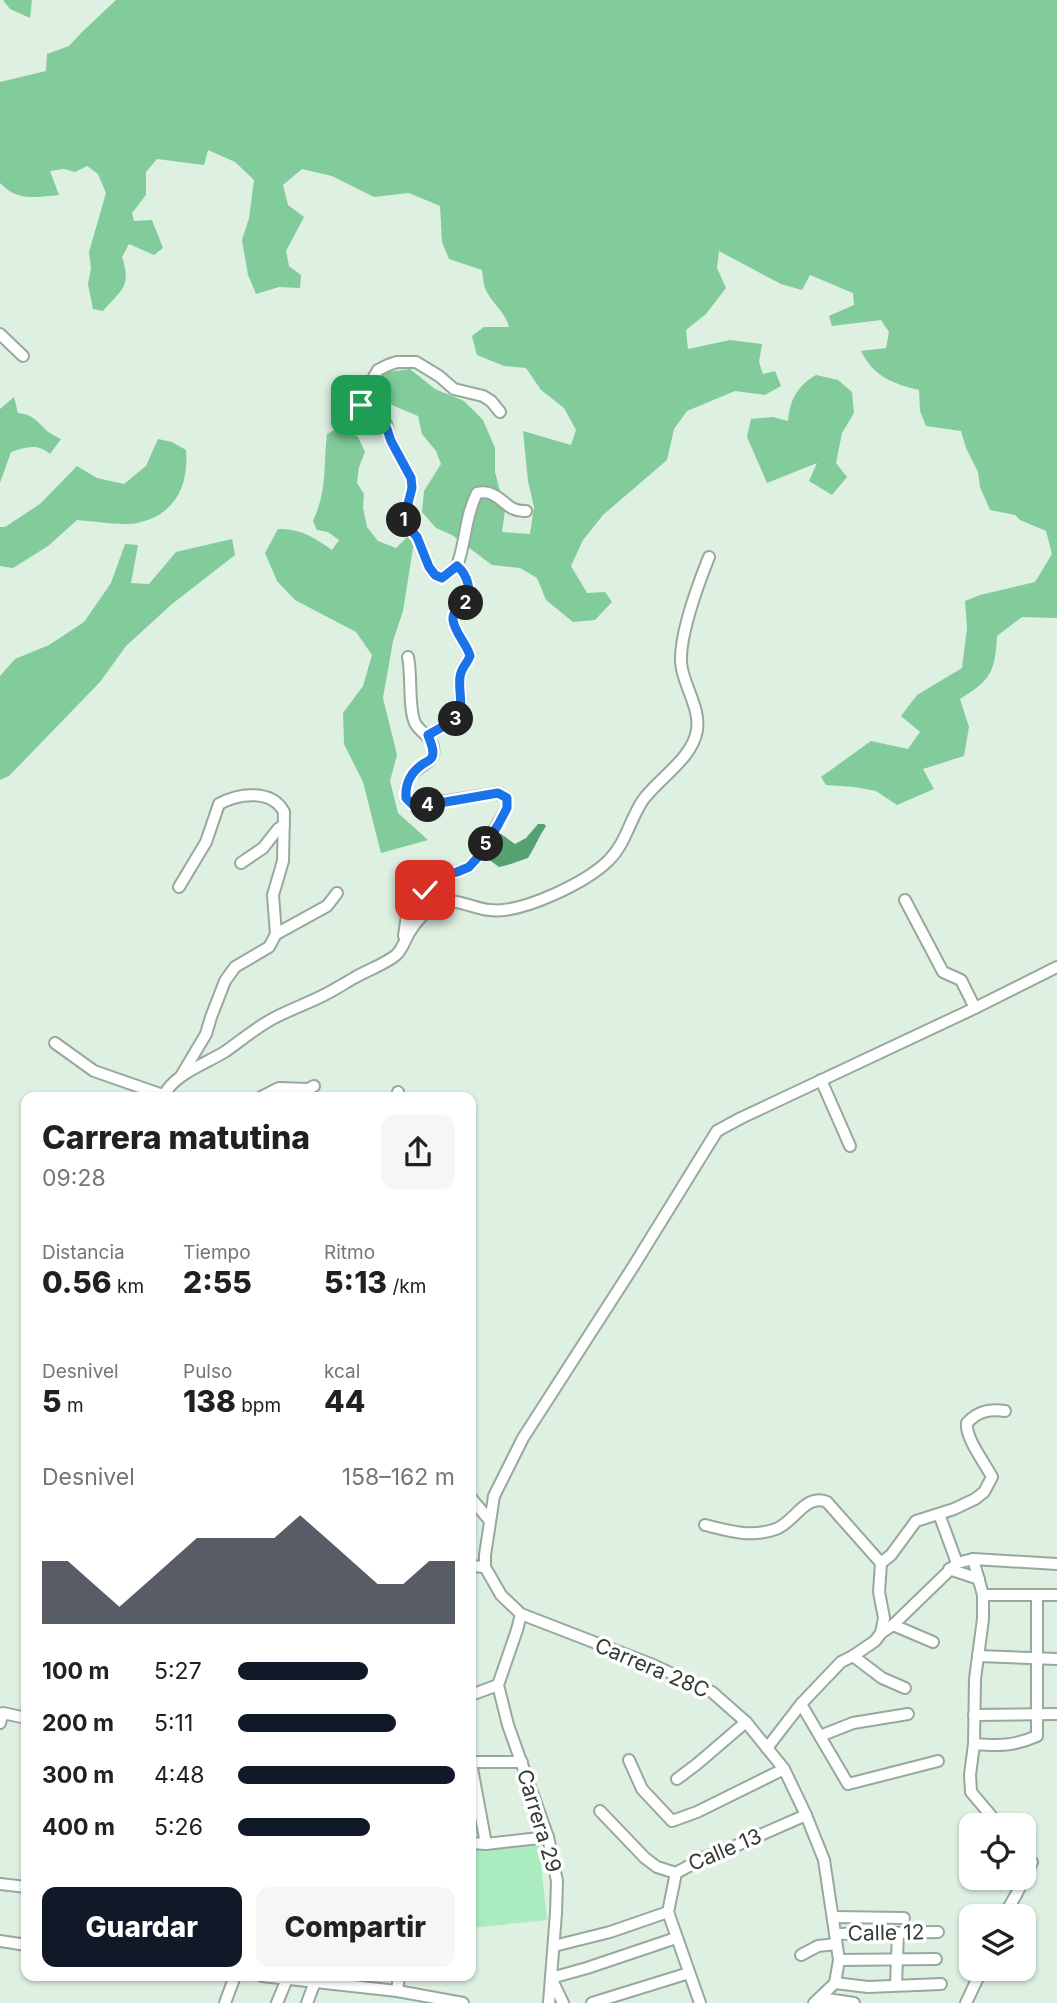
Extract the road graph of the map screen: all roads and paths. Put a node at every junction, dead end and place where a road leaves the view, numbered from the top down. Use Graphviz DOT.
graph roads {
  1 [pos="0,334"];
  2 [pos="23,356"];
  3 [pos="500,412"];
  4 [pos="348,414"];
  5 [pos="387,429"];
  6 [pos="526,511"];
  7 [pos="709,557"];
  8 [pos="457,566"];
  9 [pos="408,657"];
  10 [pos="428,735"];
  11 [pos="284,825"];
  12 [pos="241,863"];
  13 [pos="179,887"];
  14 [pos="337,893"];
  15 [pos="905,900"];
  16 [pos="276,934"];
  17 [pos="404,943"];
  18 [pos="1057,967"];
  19 [pos="975,1008"];
  20 [pos="55,1043"];
  21 [pos="180,1078"];
  22 [pos="821,1080"];
  23 [pos="314,1086"];
  24 [pos="152,1092"];
  25 [pos="166,1092"];
  26 [pos="271,1092"];
  27 [pos="850,1146"];
  28 [pos="1005,1411"];
  29 [pos="476,1505"];
  30 [pos="939,1514"];
  31 [pos="490,1521"];
  32 [pos="705,1525"];
  33 [pos="973,1559"];
  34 [pos="881,1563"];
  35 [pos="1057,1564"];
  36 [pos="476,1566"];
  37 [pos="953,1566"];
  38 [pos="485,1567"];
  39 [pos="979,1579"];
  40 [pos="983,1595"];
  41 [pos="1037,1595"];
  42 [pos="1057,1595"];
  43 [pos="521,1614"];
  44 [pos="893,1625"];
  45 [pos="881,1633"];
  46 [pos="933,1642"];
  47 [pos="853,1656"];
  48 [pos="978,1656"];
  49 [pos="1037,1658"];
  50 [pos="1057,1659"];
  51 [pos="498,1685"];
  52 [pos="905,1688"];
  53 [pos="476,1693"];
  54 [pos="801,1704"];
  55 [pos="908,1714"];
  56 [pos="1038,1714"];
  57 [pos="1057,1714"];
  58 [pos="974,1715"];
  59 [pos="21,1717"];
  60 [pos="746,1722"];
  61 [pos="0,1723"];
  62 [pos="820,1736"];
  63 [pos="974,1744"];
  64 [pos="767,1748"];
  65 [pos="629,1760"];
  66 [pos="938,1761"];
  67 [pos="522,1762"];
  68 [pos="476,1763"];
  69 [pos="784,1769"];
  70 [pos="677,1779"];
  71 [pos="476,1790"];
  72 [pos="600,1811"];
  73 [pos="989,1813"];
  74 [pos="806,1815"];
  75 [pos="548,1837"];
  76 [pos="476,1843"];
  77 [pos="486,1844"];
  78 [pos="676,1873"];
  79 [pos="0,1884"];
  80 [pos="21,1886"];
  81 [pos="668,1912"];
  82 [pos="833,1917"];
  83 [pos="904,1918"];
  84 [pos="938,1932"];
  85 [pos="898,1933"];
  86 [pos="676,1938"];
  87 [pos="835,1939"];
  88 [pos="0,1941"];
  89 [pos="21,1944"];
  90 [pos="554,1946"];
  91 [pos="801,1955"];
  92 [pos="936,1959"];
  93 [pos="839,1960"];
  94 [pos="897,1960"];
  95 [pos="689,1973"];
  96 [pos="551,1978"];
  97 [pos="233,1981"];
  98 [pos="289,1981"];
  99 [pos="309,1981"];
  100 [pos="320,1981"];
  101 [pos="361,1981"];
  102 [pos="398,1981"];
  103 [pos="976,1981"];
  104 [pos="315,1982"];
  105 [pos="835,1983"];
  106 [pos="941,1984"];
  107 [pos="896,1985"];
  108 [pos="397,1991"];
  109 [pos="432,2000"];
  110 [pos="817,2001"];
  111 [pos="597,2002"];
  112 [pos="225,2003"];
  113 [pos="277,2003"];
  114 [pos="307,2003"];
  115 [pos="463,2003"];
  116 [pos="549,2003"];
  117 [pos="563,2003"];
  118 [pos="700,2003"];
  119 [pos="854,2003"];
  120 [pos="966,2003"];
  1 -- 2 [label="street"];
  3 -- 5 [label="street"];
  4 -- 5 [label="street"];
  5 -- 8 [label="street"];
  6 -- 8 [label="street"];
  7 -- 17 [label="street"];
  8 -- 10 [label="street"];
  9 -- 10 [label="street"];
  10 -- 17 [label="street"];
  11 -- 12 [label="street"];
  11 -- 13 [label="street"];
  11 -- 16 [label="street"];
  14 -- 16 [label="street"];
  15 -- 19 [label="street"];
  16 -- 21 [label="street"];
  17 -- 21 [label="street"];
  18 -- 19 [label="street"];
  19 -- 22 [label="street"];
  20 -- 24 [label="street"];
  21 -- 25 [label="street"];
  22 -- 27 [label="street"];
  22 -- 31 [label="street"];
  23 -- 26 [label="street"];
  28 -- 30 [label="street"];
  29 -- 31 [label="street"];
  30 -- 34 [label="street"];
  30 -- 37 [label="street"];
  31 -- 38 [label="street"];
  32 -- 34 [label="street"];
  33 -- 35 [label="street"];
  33 -- 37 [label="street"];
  33 -- 39 [label="street"];
  34 -- 45 [label="street"];
  36 -- 38 [label="street"];
  37 -- 39 [label="street"];
  37 -- 44 [label="street"];
  38 -- 43 [label="street, Carrera 28C"];
  39 -- 40 [label="street"];
  40 -- 41 [label="street"];
  40 -- 48 [label="street"];
  41 -- 42 [label="street"];
  41 -- 49 [label="street"];
  43 -- 51 [label="street"];
  43 -- 60 [label="street, Carrera 28C"];
  44 -- 45 [label="street"];
  44 -- 46 [label="street"];
  45 -- 47 [label="street"];
  47 -- 52 [label="street"];
  47 -- 54 [label="street"];
  48 -- 49 [label="street"];
  48 -- 58 [label="street"];
  49 -- 50 [label="street"];
  49 -- 56 [label="street"];
  51 -- 53 [label="street"];
  51 -- 67 [label="street, Carrera 29"];
  54 -- 62 [label="street"];
  54 -- 64 [label="street"];
  55 -- 62 [label="street"];
  56 -- 57 [label="street"];
  56 -- 58 [label="street"];
  56 -- 63 [label="street"];
  58 -- 63 [label="street"];
  59 -- 61 [label="street"];
  60 -- 64 [label="street, Carrera 28C"];
  60 -- 70 [label="street"];
  62 -- 66 [label="street"];
  63 -- 73 [label="street"];
  64 -- 69 [label="street, Carrera 28C"];
  65 -- 69 [label="street"];
  67 -- 68 [label="street"];
  67 -- 75 [label="street, Carrera 29"];
  69 -- 74 [label="street, Carrera 28C"];
  71 -- 77 [label="street"];
  72 -- 78 [label="street"];
  74 -- 78 [label="street, Calle 13"];
  74 -- 82 [label="street, Carrera 28C"];
  75 -- 77 [label="street"];
  75 -- 90 [label="street, Carrera 29"];
  76 -- 77 [label="street"];
  78 -- 81 [label="street, Calle 13"];
  79 -- 80 [label="street"];
  81 -- 86 [label="street"];
  81 -- 90 [label="street"];
  82 -- 83 [label="street"];
  82 -- 87 [label="street, Carrera 28C"];
  84 -- 85 [label="street, Calle 12"];
  85 -- 87 [label="street, Calle 12"];
  85 -- 94 [label="street"];
  86 -- 95 [label="street"];
  86 -- 96 [label="street"];
  87 -- 91 [label="street, Calle 12"];
  87 -- 93 [label="street, Carrera 28C"];
  88 -- 89 [label="street"];
  90 -- 96 [label="street, Carrera 29"];
  92 -- 94 [label="street"];
  93 -- 94 [label="street"];
  93 -- 105 [label="street, Carrera 28C"];
  94 -- 107 [label="street"];
  95 -- 111 [label="street"];
  95 -- 118 [label="street"];
  96 -- 116 [label="street, Carrera 29"];
  96 -- 117 [label="street"];
  97 -- 112 [label="street"];
  98 -- 113 [label="street"];
  99 -- 104 [label="street"];
  100 -- 104 [label="street"];
  101 -- 108 [label="street"];
  102 -- 108 [label="street"];
  103 -- 120 [label="street"];
  104 -- 114 [label="street"];
  105 -- 107 [label="street"];
  105 -- 110 [label="street"];
  106 -- 107 [label="street"];
  108 -- 109 [label="street"];
  109 -- 115 [label="street"];
  110 -- 119 [label="street"];
}
